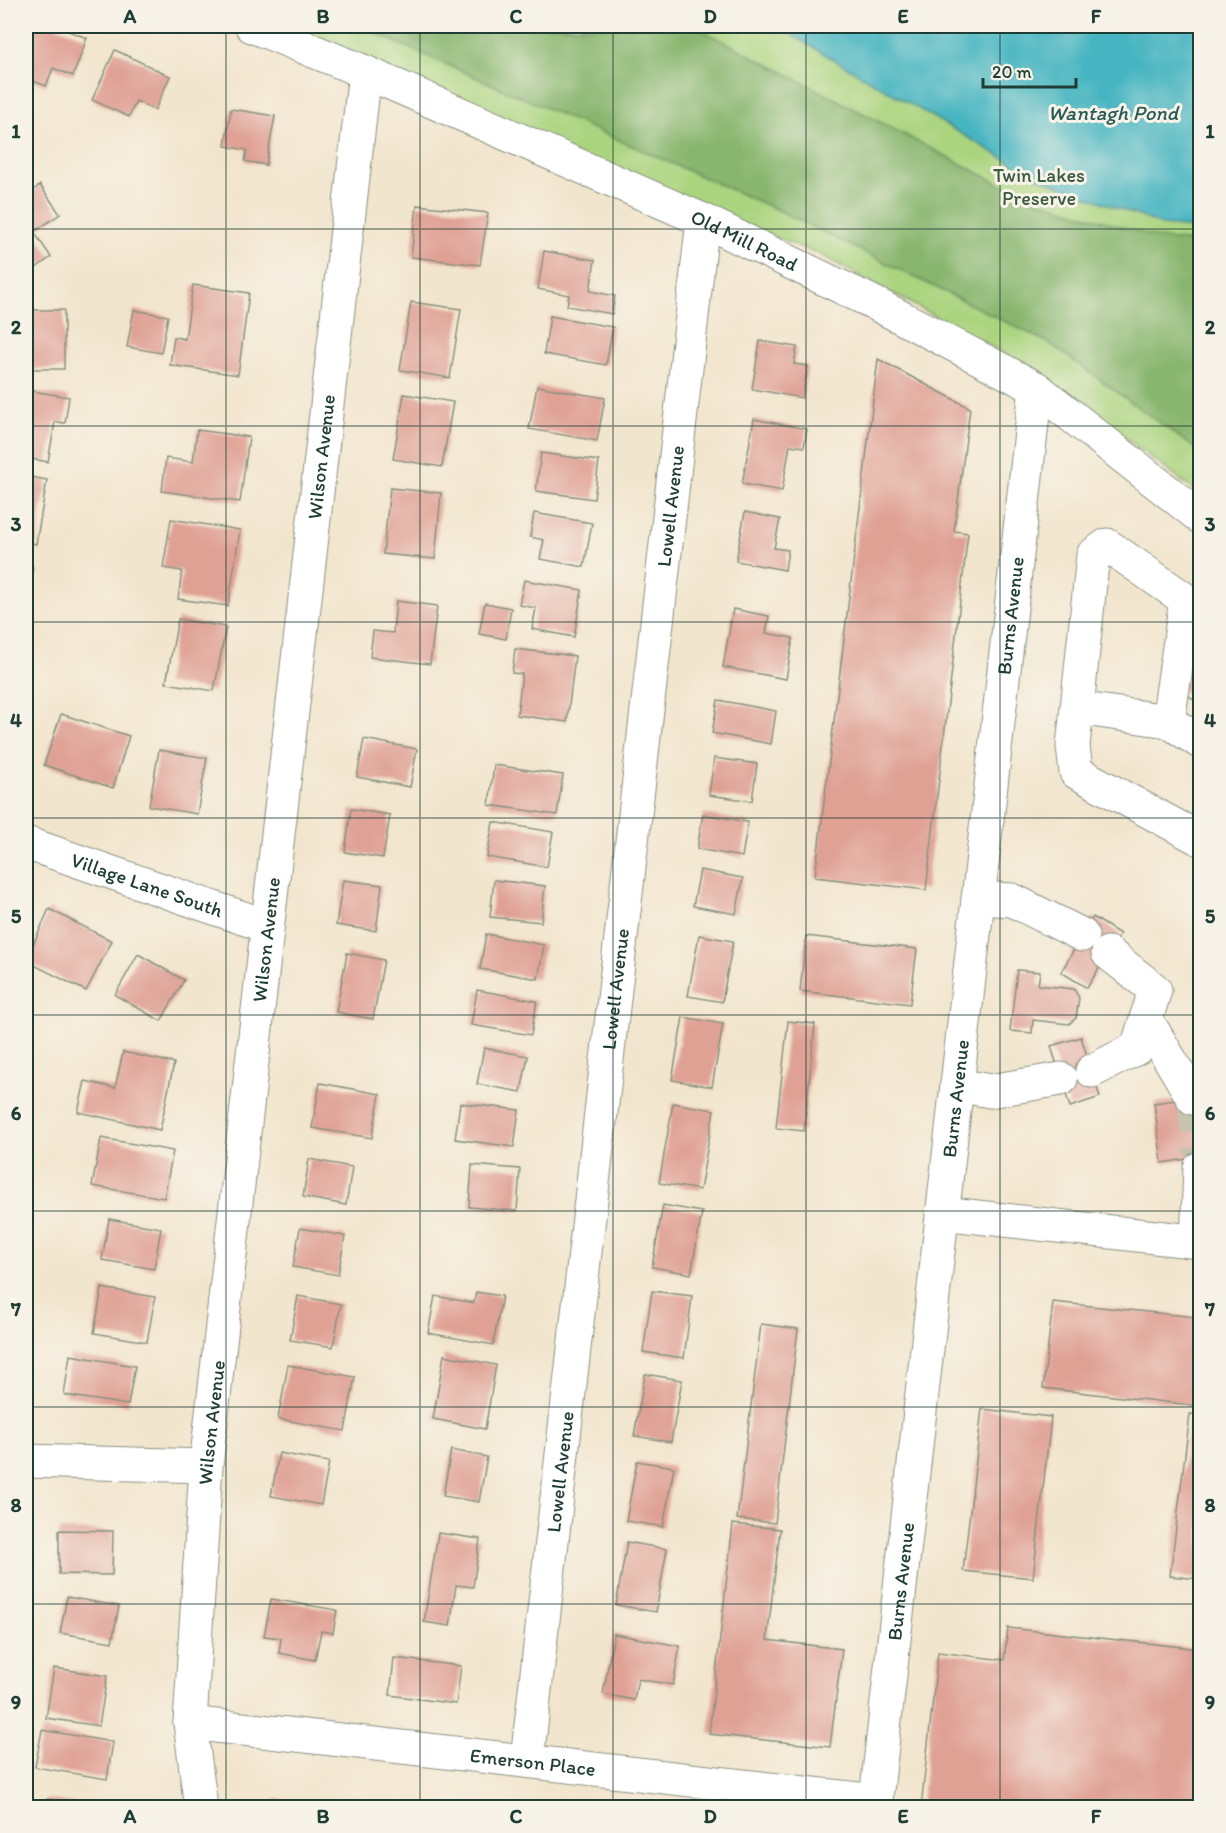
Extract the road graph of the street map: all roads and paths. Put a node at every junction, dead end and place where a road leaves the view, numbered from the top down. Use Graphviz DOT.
graph roads {
  1 [pos="252,26"];
  2 [pos="365,72"];
  3 [pos="703,220"];
  4 [pos="1036,388"];
  5 [pos="1200,518"];
  6 [pos="1193,603"];
  7 [pos="1077,708"];
  8 [pos="1168,721"];
  9 [pos="1200,742"];
  10 [pos="1200,839"];
  11 [pos="26,843"];
  12 [pos="978,898"];
  13 [pos="266,926"];
  14 [pos="1146,1019"];
  15 [pos="957,1084"];
  16 [pos="1193,1098"];
  17 [pos="1200,1168"];
  18 [pos="942,1213"];
  19 [pos="1198,1242"];
  20 [pos="26,1461"];
  21 [pos="206,1466"];
  22 [pos="190,1723"];
  23 [pos="527,1760"];
  24 [pos="875,1804"];
  25 [pos="201,1808"];
  1 -- 2 [label="street, Old Mill Road"];
  2 -- 3 [label="street, Old Mill Road"];
  2 -- 13 [label="street, Wilson Avenue"];
  3 -- 4 [label="street, Old Mill Road"];
  3 -- 23 [label="street, Lowell Avenue"];
  4 -- 5 [label="street, Old Mill Road"];
  4 -- 12 [label="street, Burns Avenue"];
  6 -- 7 [label="street"];
  6 -- 8 [label="street"];
  7 -- 8 [label="street"];
  7 -- 10 [label="street"];
  8 -- 9 [label="street"];
  11 -- 13 [label="street, Village Lane South"];
  12 -- 14 [label="street"];
  12 -- 15 [label="street, Burns Avenue"];
  13 -- 21 [label="street, Wilson Avenue"];
  14 -- 15 [label="street"];
  14 -- 16 [label="street"];
  15 -- 18 [label="street, Burns Avenue"];
  17 -- 19 [label="street"];
  18 -- 19 [label="street"];
  18 -- 24 [label="street, Burns Avenue"];
  20 -- 21 [label="street"];
  21 -- 22 [label="street, Wilson Avenue"];
  22 -- 23 [label="street, Emerson Place"];
  22 -- 25 [label="street, Wilson Avenue"];
  23 -- 24 [label="street, Emerson Place"];
}
